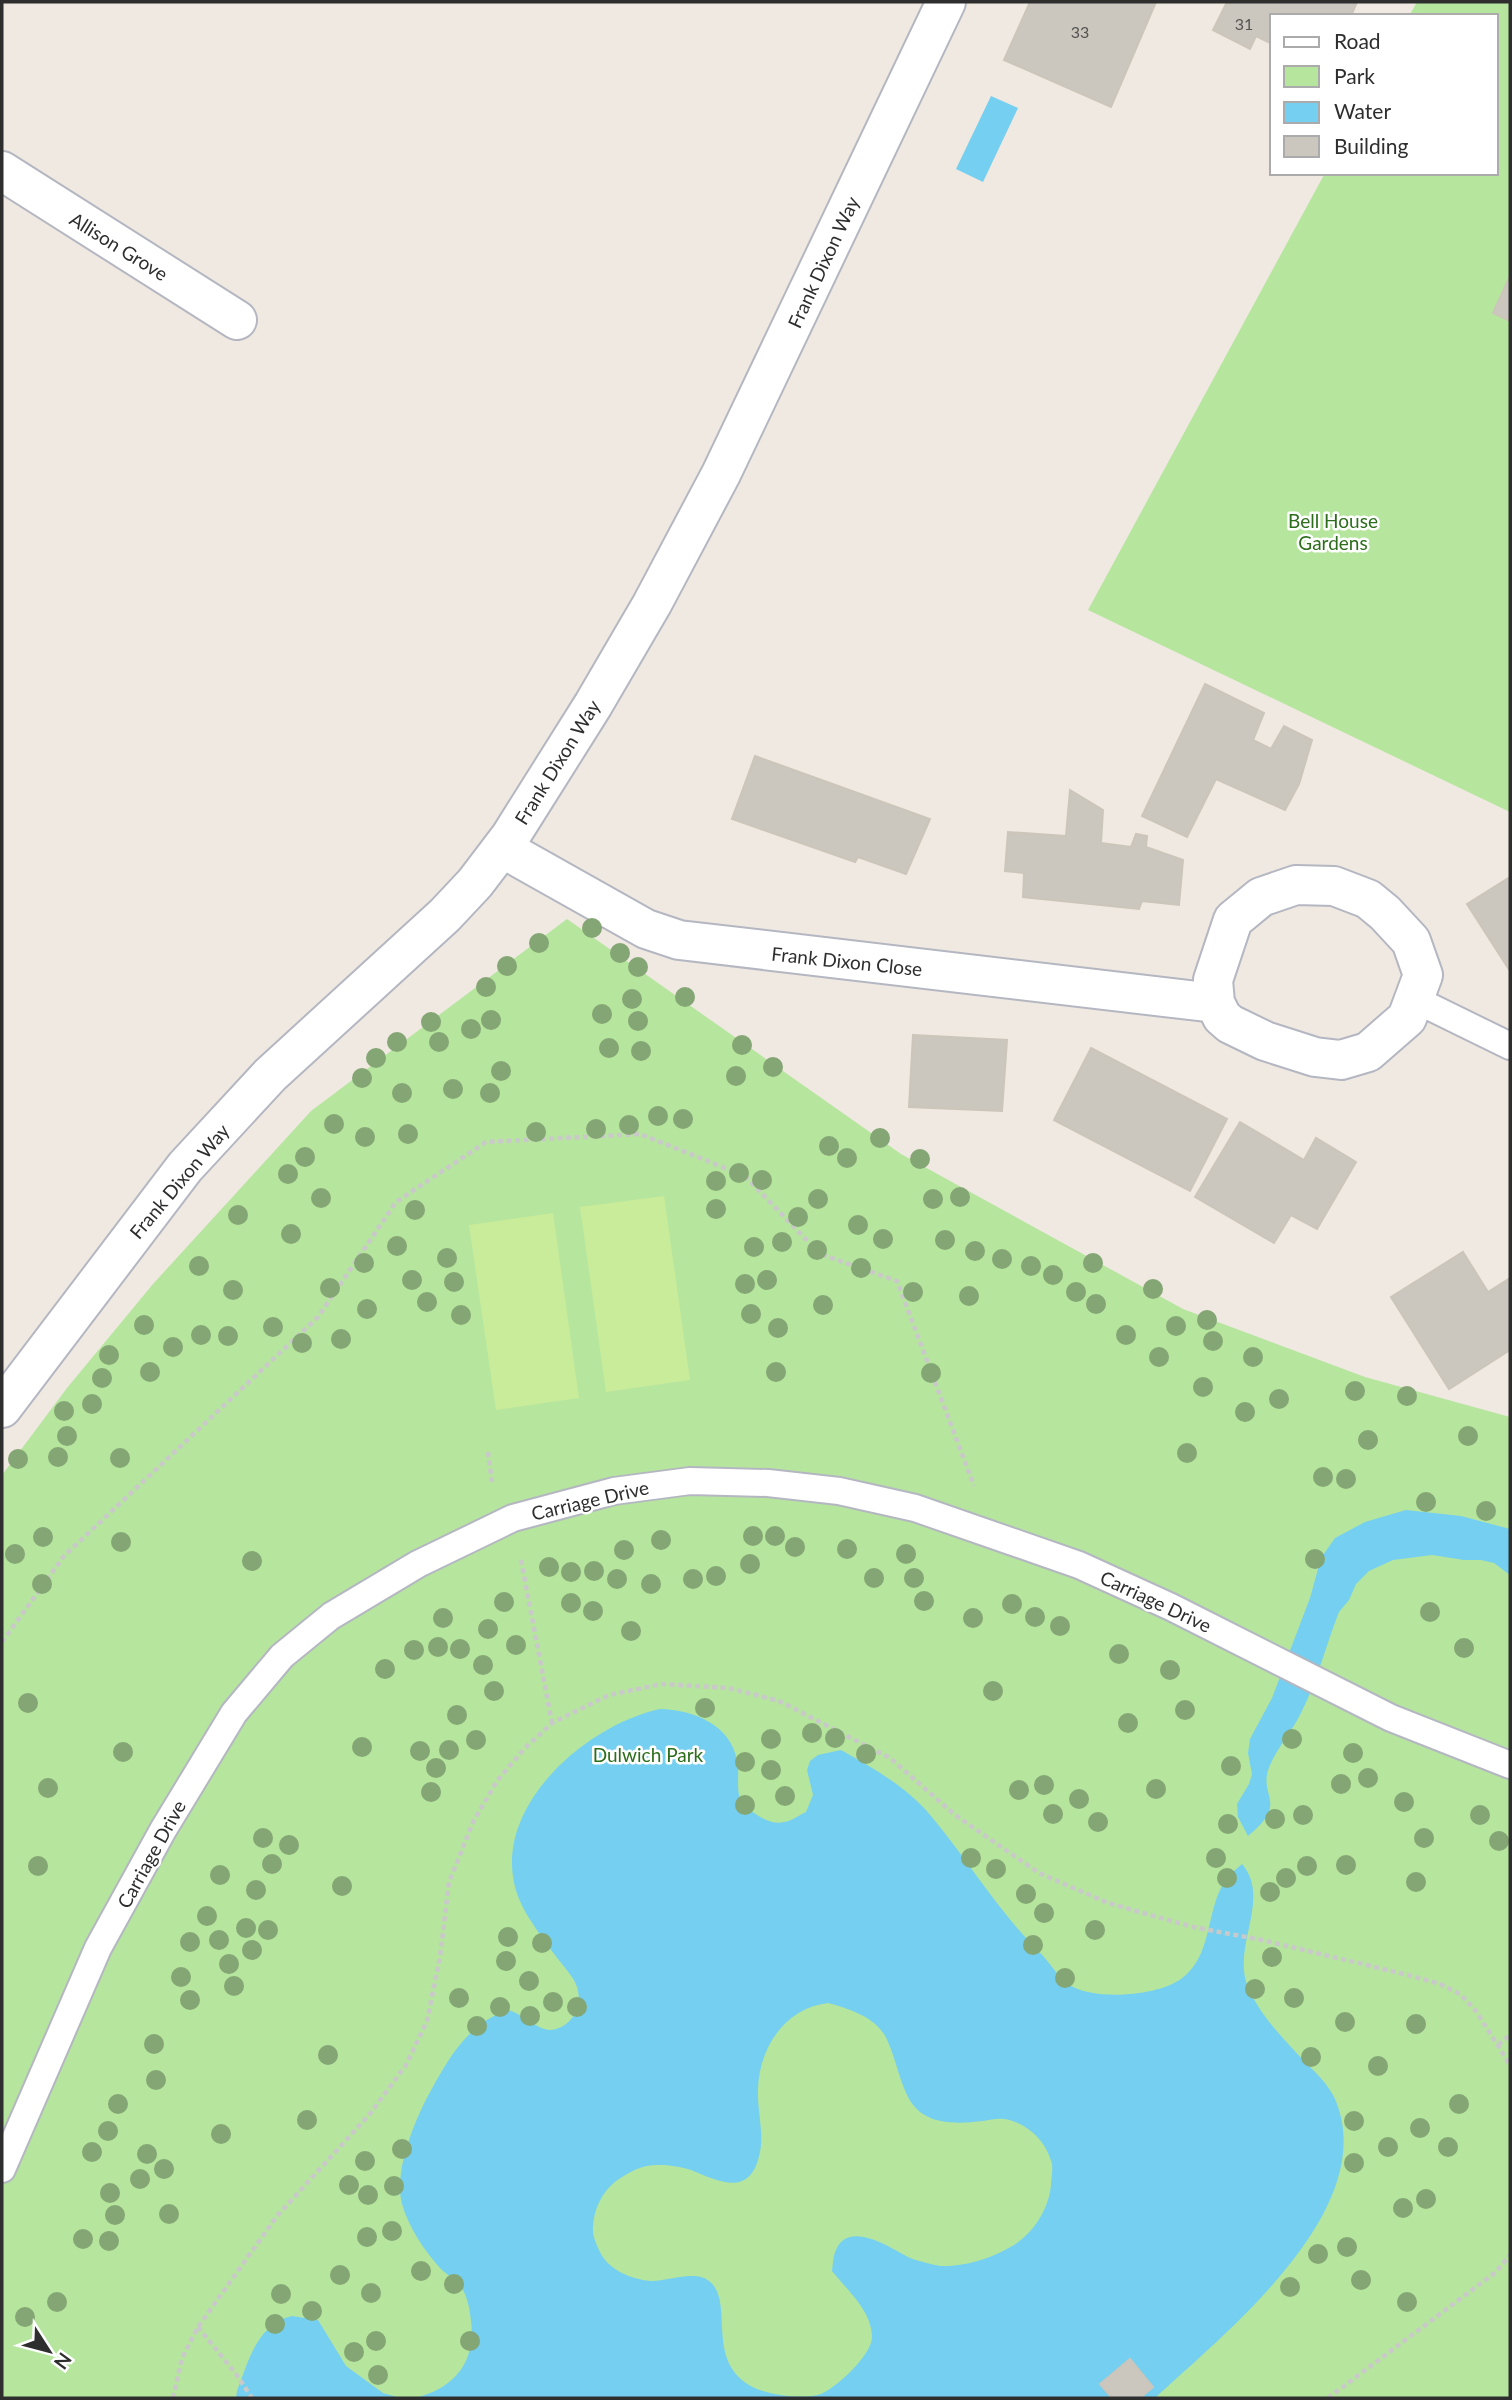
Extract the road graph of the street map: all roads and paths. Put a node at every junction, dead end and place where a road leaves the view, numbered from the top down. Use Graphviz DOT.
graph roads {
  1 [pos="946,2"];
  2 [pos="2,171"];
  3 [pos="237,320"];
  4 [pos="502,848"];
  5 [pos="1415,999"];
  6 [pos="1215,1003"];
  7 [pos="1510,1046"];
  8 [pos="2,1408"];
  9 [pos="513,1518"];
  10 [pos="991,1533"];
  11 [pos="2,1642"];
  12 [pos="552,1723"];
  13 [pos="1510,1765"];
  14 [pos="1510,2035"];
  15 [pos="1498,2045"];
  16 [pos="1510,2066"];
  17 [pos="2,2169"];
  18 [pos="1510,2255"];
  19 [pos="198,2327"];
  20 [pos="173,2398"];
  21 [pos="251,2398"];
  22 [pos="1328,2398"];
  1 -- 4 [label="street, Frank Dixon Way"];
  2 -- 3 [label="street, Allison Grove"];
  4 -- 6 [label="street, Frank Dixon Close"];
  4 -- 8 [label="street, Frank Dixon Way"];
  5 -- 6 [label="street"];
  5 -- 6 [label="street"];
  5 -- 7 [label="lane"];
  9 -- 10 [label="lane, Carriage Drive"];
  9 -- 12 [label="path"];
  9 -- 17 [label="lane, Carriage Drive"];
  10 -- 11 [label="path"];
  10 -- 13 [label="lane, Carriage Drive"];
  12 -- 15 [label="path"];
  12 -- 19 [label="path"];
  14 -- 15 [label="path"];
  15 -- 16 [label="path"];
  18 -- 22 [label="path"];
  19 -- 20 [label="path"];
  19 -- 21 [label="path"];
}
